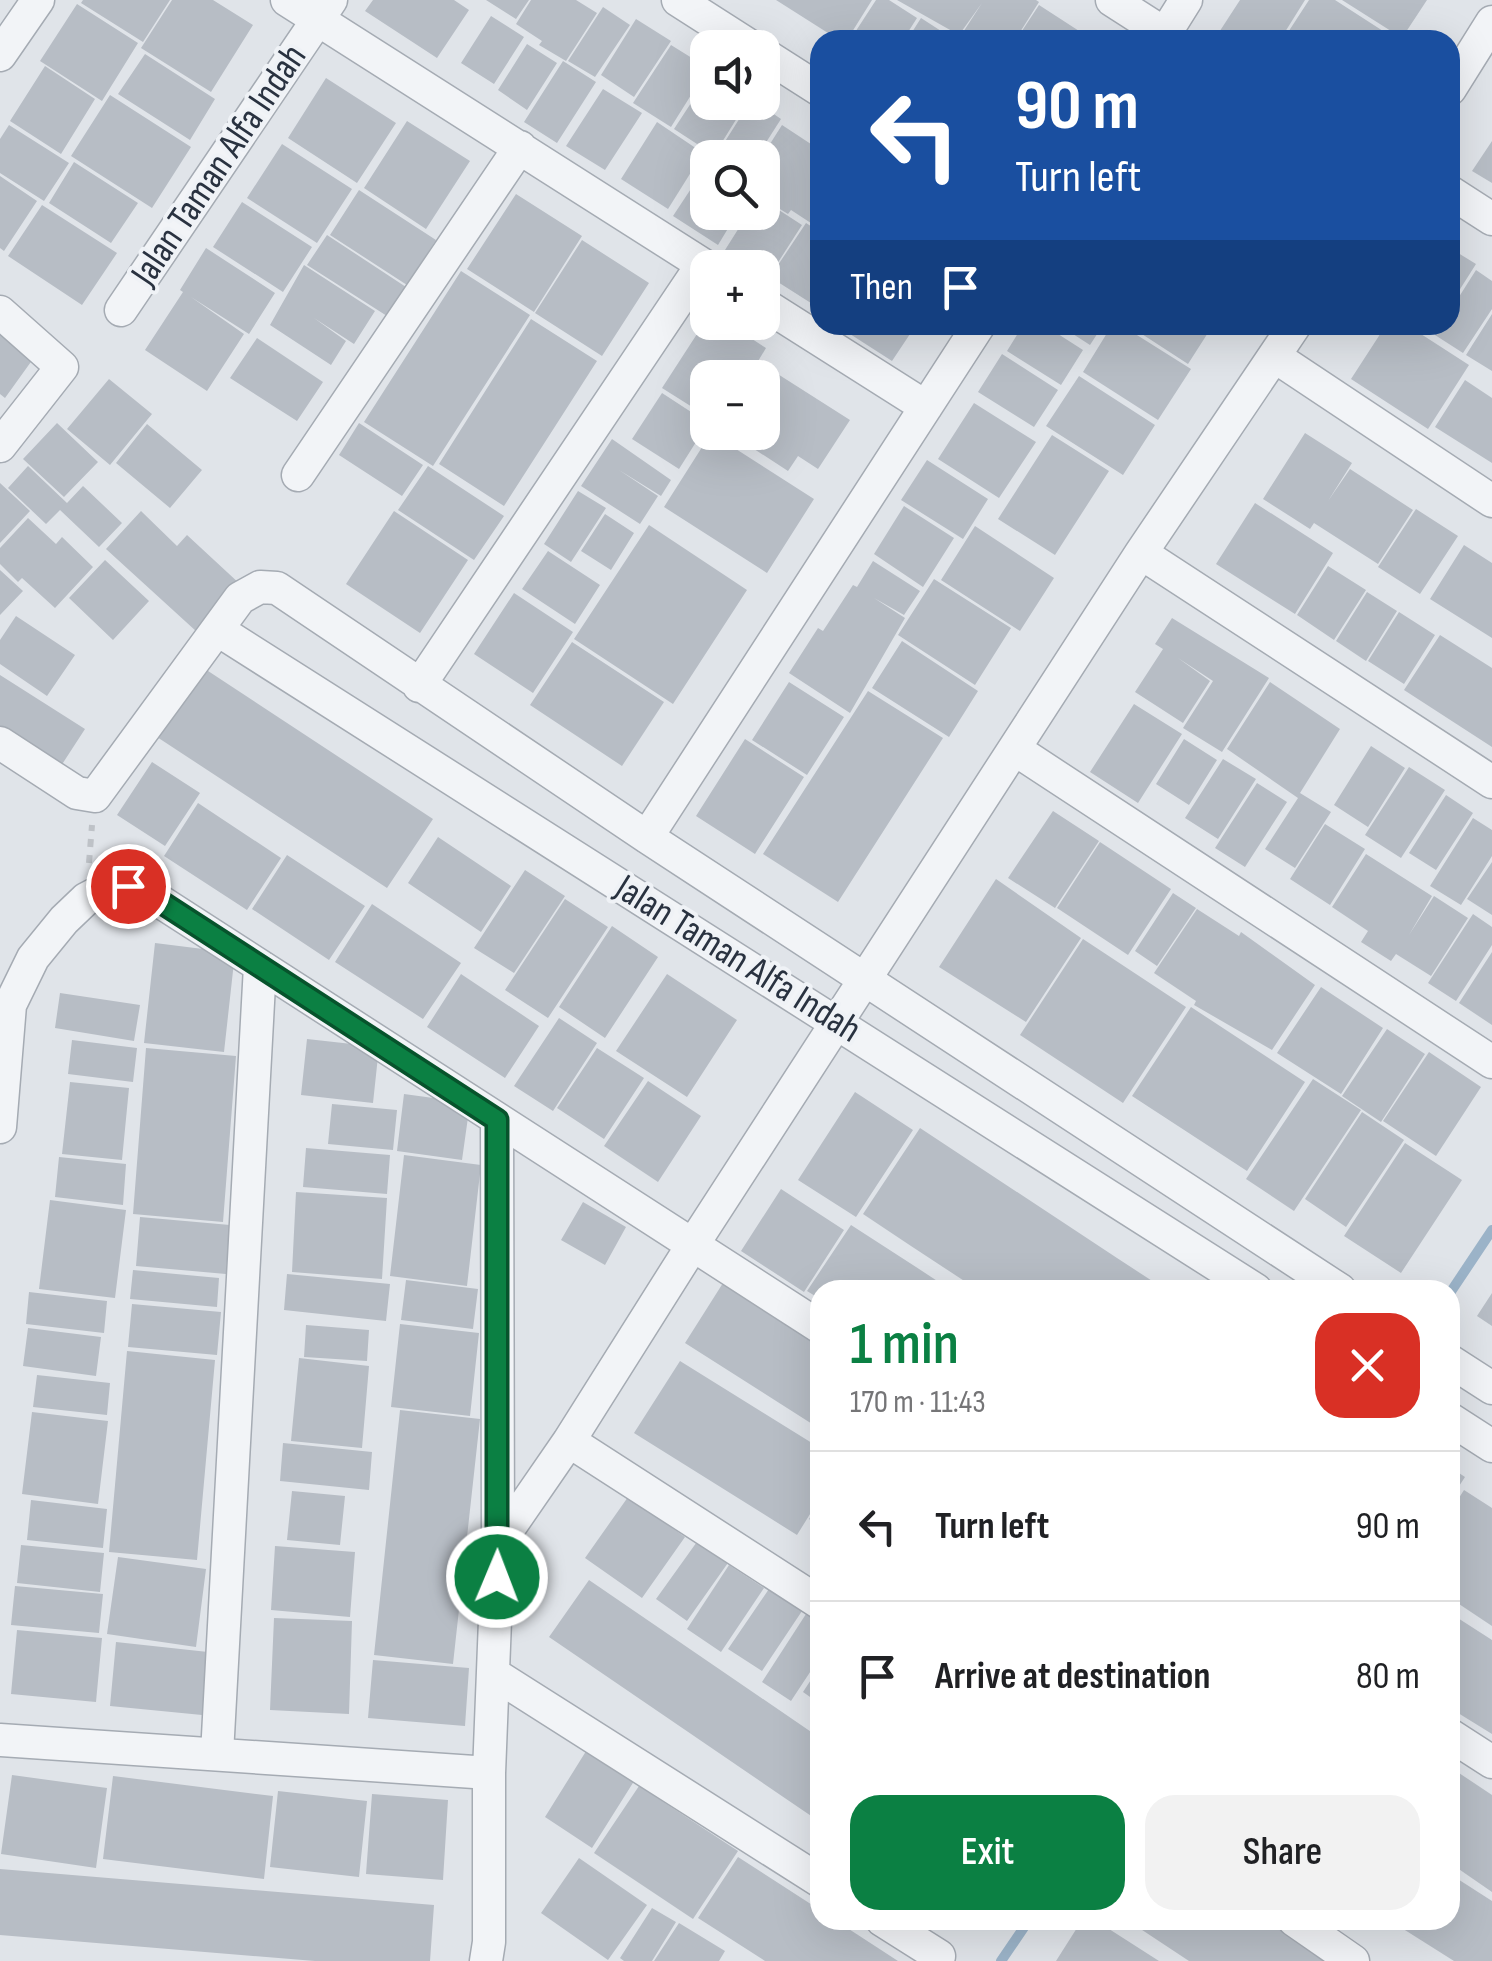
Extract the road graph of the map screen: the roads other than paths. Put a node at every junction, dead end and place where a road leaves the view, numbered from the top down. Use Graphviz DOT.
graph roads {
  1 [pos="38,0"];
  2 [pos="287,0"];
  3 [pos="678,0"];
  4 [pos="1112,0"];
  5 [pos="1186,0"];
  6 [pos="324,10"];
  7 [pos="1492,22"];
  8 [pos="725,30"];
  9 [pos="1153,30"];
  10 [pos="1167,30"];
  11 [pos="0,55"];
  12 [pos="780,64"];
  13 [pos="1460,74"];
  14 [pos="810,84"];
  15 [pos="520,146"];
  16 [pos="1460,199"];
  17 [pos="1492,220"];
  18 [pos="690,256"];
  19 [pos="690,288"];
  20 [pos="120,310"];
  21 [pos="0,312"];
  22 [pos="780,314"];
  23 [pos="810,333"];
  24 [pos="812,335"];
  25 [pos="973,335"];
  26 [pos="1288,335"];
  27 [pos="1274,356"];
  28 [pos="926,407"];
  29 [pos="0,446"];
  30 [pos="298,475"];
  31 [pos="1492,500"];
  32 [pos="1142,553"];
  33 [pos="218,630"];
  34 [pos="420,686"];
  35 [pos="0,744"];
  36 [pos="1016,750"];
  37 [pos="1492,782"];
  38 [pos="646,837"];
  39 [pos="260,966"];
  40 [pos="864,973"];
  41 [pos="839,1023"];
  42 [pos="1492,1062"];
  43 [pos="497,1120"];
  44 [pos="0,1127"];
  45 [pos="692,1246"];
  46 [pos="1240,1280"];
  47 [pos="1325,1280"];
  48 [pos="810,1321"];
  49 [pos="1460,1368"];
  50 [pos="1492,1388"];
  51 [pos="1460,1425"];
  52 [pos="569,1441"];
  53 [pos="1492,1446"];
  54 [pos="498,1544"];
  55 [pos="810,1596"];
  56 [pos="494,1674"];
  57 [pos="0,1740"];
  58 [pos="1460,1741"];
  59 [pos="216,1754"];
  60 [pos="1492,1762"];
  61 [pos="489,1773"];
  62 [pos="810,1874"];
  63 [pos="898,1930"];
  64 [pos="1309,1930"];
  65 [pos="487,1951"];
  66 [pos="939,1956"];
  67 [pos="516,1961"];
  68 [pos="1354,1961"];
  1 -- 11 [label="street"];
  2 -- 6 [label="street, Jalan Taman Alfa Indah"];
  3 -- 8 [label="street"];
  4 -- 9 [label="street"];
  5 -- 10 [label="street"];
  6 -- 15 [label="street, Jalan Taman Alfa Indah"];
  6 -- 20 [label="street, Jalan Taman Alfa Indah"];
  7 -- 13 [label="street"];
  12 -- 14 [label="street"];
  15 -- 18 [label="street, Jalan Taman Alfa Indah"];
  15 -- 30 [label="street"];
  16 -- 17 [label="street"];
  19 -- 34 [label="street, Jalan Taman Alfa Indah"];
  21 -- 29 [label="street"];
  22 -- 23 [label="street"];
  24 -- 28 [label="street"];
  25 -- 28 [label="street, Jalan Taman Alfa Indah"];
  26 -- 27 [label="street, Jalan Taman Alfa Indah"];
  27 -- 31 [label="street"];
  27 -- 32 [label="street, Jalan Taman Alfa Indah"];
  28 -- 38 [label="street, Jalan Taman Alfa Indah"];
  32 -- 36 [label="street, Jalan Taman Alfa Indah"];
  32 -- 37 [label="street"];
  33 -- 34 [label="street, Jalan Taman Alfa Indah"];
  33 -- 35 [label="street"];
  33 -- 41 [label="street, Jalan Taman Alfa Indah"];
  34 -- 38 [label="street, Jalan Taman Alfa Indah"];
  36 -- 40 [label="street, Jalan Taman Alfa Indah"];
  36 -- 42 [label="street"];
  38 -- 40 [label="street, Jalan Taman Alfa Indah"];
  39 -- 43 [label="street"];
  39 -- 44 [label="street"];
  39 -- 59 [label="street"];
  40 -- 41 [label="street"];
  40 -- 47 [label="street, Jalan Taman Alfa Indah"];
  41 -- 45 [label="street"];
  41 -- 46 [label="street, Jalan Taman Alfa Indah"];
  43 -- 45 [label="street"];
  43 -- 54 [label="street"];
  45 -- 48 [label="street"];
  45 -- 52 [label="street"];
  49 -- 50 [label="street"];
  51 -- 53 [label="street"];
  52 -- 54 [label="street"];
  52 -- 55 [label="street"];
  54 -- 56 [label="street"];
  56 -- 61 [label="street"];
  56 -- 62 [label="street"];
  57 -- 59 [label="street"];
  58 -- 60 [label="street"];
  59 -- 61 [label="street"];
  61 -- 65 [label="street"];
  63 -- 66 [label="street"];
  64 -- 68 [label="street"];
  65 -- 67 [label="street"];
}
